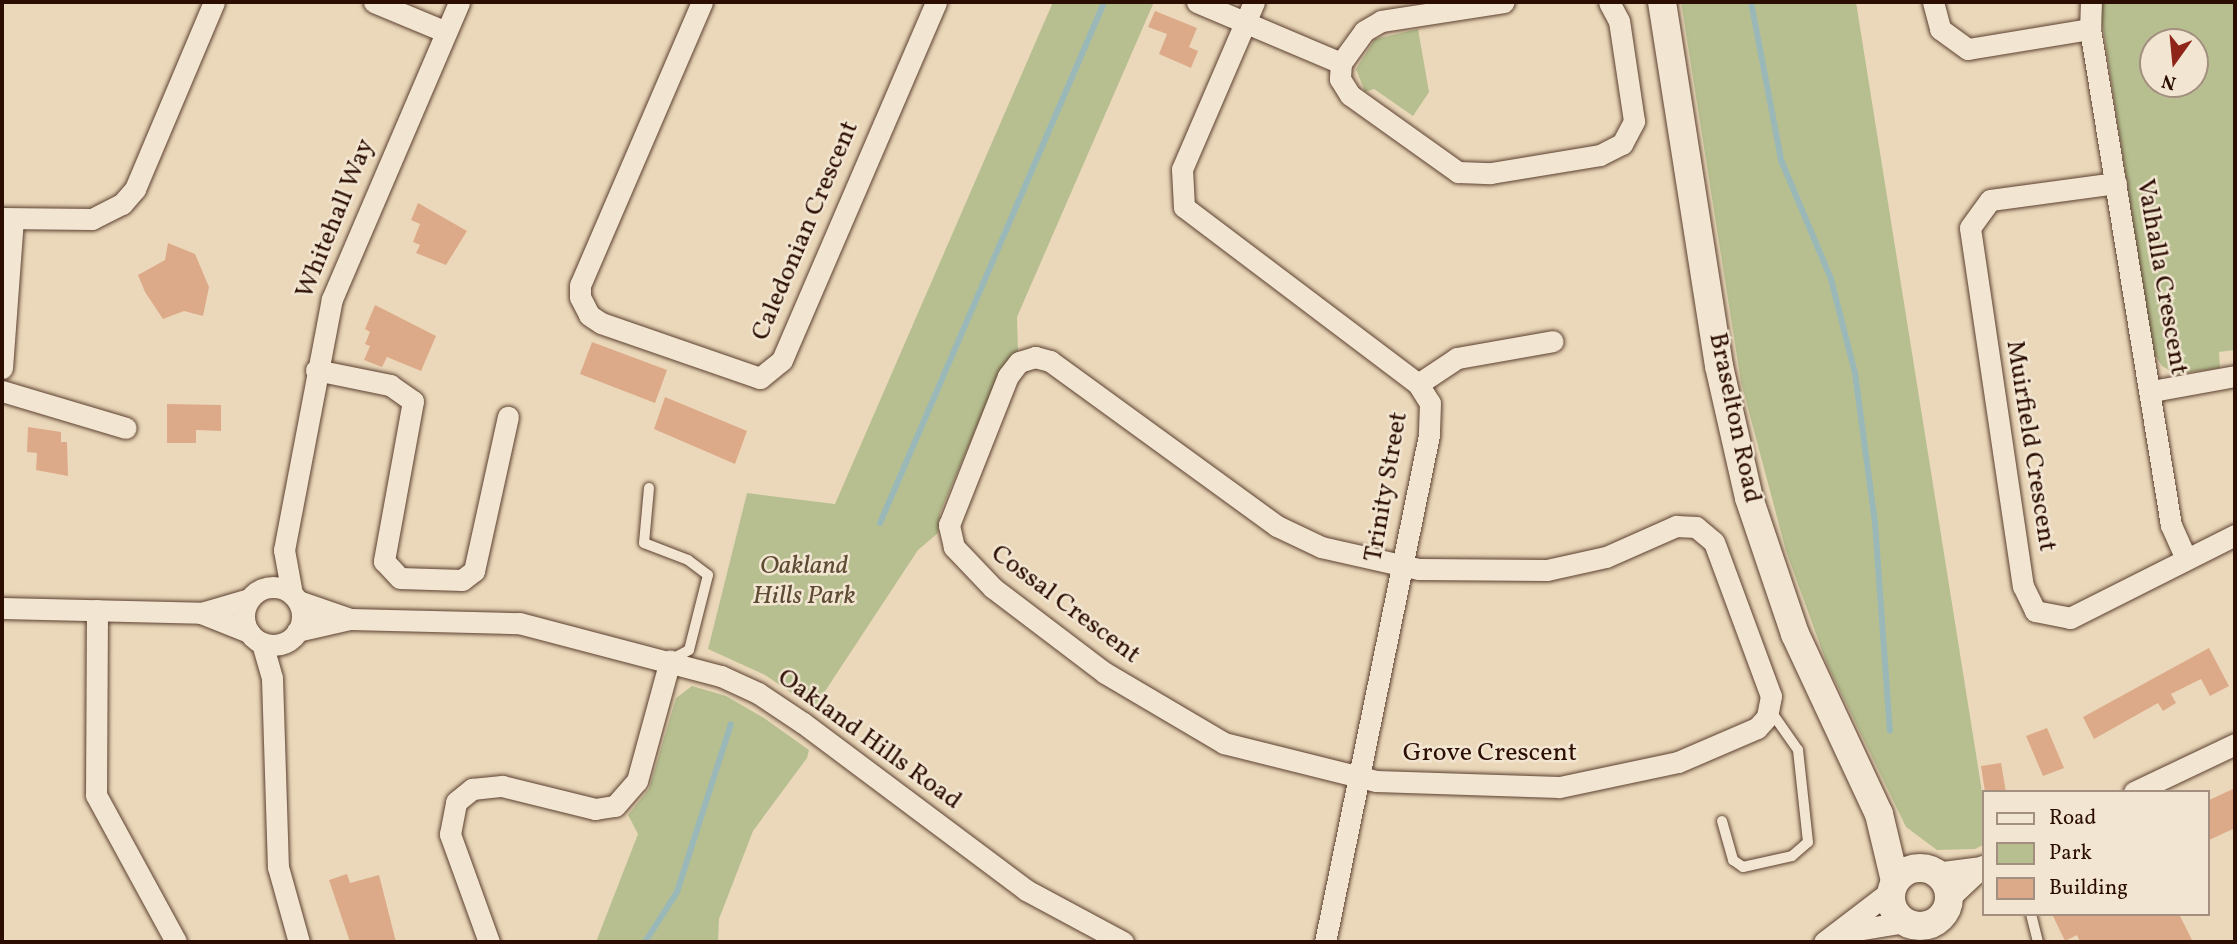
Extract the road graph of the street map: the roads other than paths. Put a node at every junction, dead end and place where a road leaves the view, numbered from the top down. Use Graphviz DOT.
graph roads {
  1 [pos="214,2"];
  2 [pos="374,2"];
  3 [pos="459,2"];
  4 [pos="702,2"];
  5 [pos="936,2"];
  6 [pos="1197,2"];
  7 [pos="1254,2"];
  8 [pos="1504,2"];
  9 [pos="1609,2"];
  10 [pos="1662,2"];
  11 [pos="1933,2"];
  12 [pos="2091,2"];
  13 [pos="1245,22"];
  14 [pos="2090,29"];
  15 [pos="446,32"];
  16 [pos="1341,63"];
  17 [pos="2116,183"];
  18 [pos="7,218"];
  19 [pos="1553,341"];
  20 [pos="2,368"];
  21 [pos="316,370"];
  22 [pos="2235,376"];
  23 [pos="1418,384"];
  24 [pos="2,391"];
  25 [pos="2152,391"];
  26 [pos="508,416"];
  27 [pos="126,428"];
  28 [pos="649,488"];
  29 [pos="2235,535"];
  30 [pos="284,550"];
  31 [pos="2186,559"];
  32 [pos="1403,565"];
  33 [pos="255,594"];
  34 [pos="295,598"];
  35 [pos="2,608"];
  36 [pos="97,610"];
  37 [pos="201,612"];
  38 [pos="350,619"];
  39 [pos="256,637"];
  40 [pos="291,637"];
  41 [pos="670,660"];
  42 [pos="272,678"];
  43 [pos="1770,710"];
  44 [pos="2235,744"];
  45 [pos="1360,776"];
  46 [pos="2138,790"];
  47 [pos="1879,814"];
  48 [pos="1722,821"];
  49 [pos="1982,867"];
  50 [pos="1982,868"];
  51 [pos="1931,871"];
  52 [pos="1893,885"];
  53 [pos="1948,903"];
  54 [pos="2032,916"];
  55 [pos="1916,930"];
  56 [pos="1833,937"];
  57 [pos="176,942"];
  58 [pos="299,942"];
  59 [pos="489,942"];
  60 [pos="1124,942"];
  61 [pos="1325,942"];
  62 [pos="1950,942"];
  63 [pos="2038,942"];
  1 -- 18 [label="street"];
  2 -- 15 [label="street"];
  3 -- 15 [label="street, Whitehall Way"];
  4 -- 5 [label="street, Caledonian Crescent"];
  6 -- 13 [label="street"];
  7 -- 13 [label="street, Trinity Street"];
  8 -- 16 [label="street"];
  9 -- 16 [label="street"];
  10 -- 47 [label="street, Braselton Road"];
  11 -- 14 [label="street"];
  12 -- 14 [label="street, Valhalla Crescent"];
  13 -- 16 [label="street"];
  13 -- 23 [label="street, Trinity Street"];
  14 -- 17 [label="street, Valhalla Crescent"];
  15 -- 21 [label="street, Whitehall Way"];
  17 -- 25 [label="street, Valhalla Crescent"];
  17 -- 31 [label="street, Muirfield Crescent"];
  18 -- 20 [label="street"];
  19 -- 23 [label="street"];
  21 -- 26 [label="street"];
  21 -- 30 [label="street, Whitehall Way"];
  22 -- 25 [label="street"];
  23 -- 32 [label="street, Trinity Street"];
  24 -- 27 [label="street"];
  25 -- 31 [label="street, Valhalla Crescent"];
  28 -- 41 [label="lane"];
  29 -- 31 [label="street, Muirfield Crescent"];
  30 -- 33 [label="street, Whitehall Way"];
  30 -- 34 [label="street, Whitehall Way"];
  32 -- 43 [label="street"];
  32 -- 45 [label="street, Trinity Street"];
  32 -- 45 [label="street, Cossal Crescent"];
  33 -- 34 [label="street"];
  33 -- 37 [label="street"];
  33 -- 39 [label="street"];
  34 -- 38 [label="street, Oakland Hills Road"];
  34 -- 40 [label="street"];
  35 -- 36 [label="street"];
  36 -- 37 [label="street"];
  36 -- 57 [label="street"];
  37 -- 39 [label="street"];
  38 -- 40 [label="street, Oakland Hills Road"];
  38 -- 41 [label="street, Oakland Hills Road"];
  39 -- 40 [label="street"];
  39 -- 42 [label="street"];
  40 -- 42 [label="street"];
  41 -- 59 [label="street"];
  41 -- 60 [label="street, Oakland Hills Road"];
  42 -- 58 [label="street"];
  43 -- 45 [label="street, Grove Crescent"];
  43 -- 48 [label="lane"];
  44 -- 46 [label="street"];
  45 -- 61 [label="street, Trinity Street"];
  47 -- 51 [label="street, Braselton Road"];
  47 -- 52 [label="street, Braselton Road"];
  49 -- 51 [label="street"];
  50 -- 53 [label="street"];
  51 -- 52 [label="street"];
  51 -- 53 [label="street"];
  52 -- 55 [label="street"];
  52 -- 56 [label="street"];
  53 -- 55 [label="street"];
  53 -- 62 [label="street"];
  54 -- 63 [label="lane"];
  55 -- 56 [label="street"];
}
